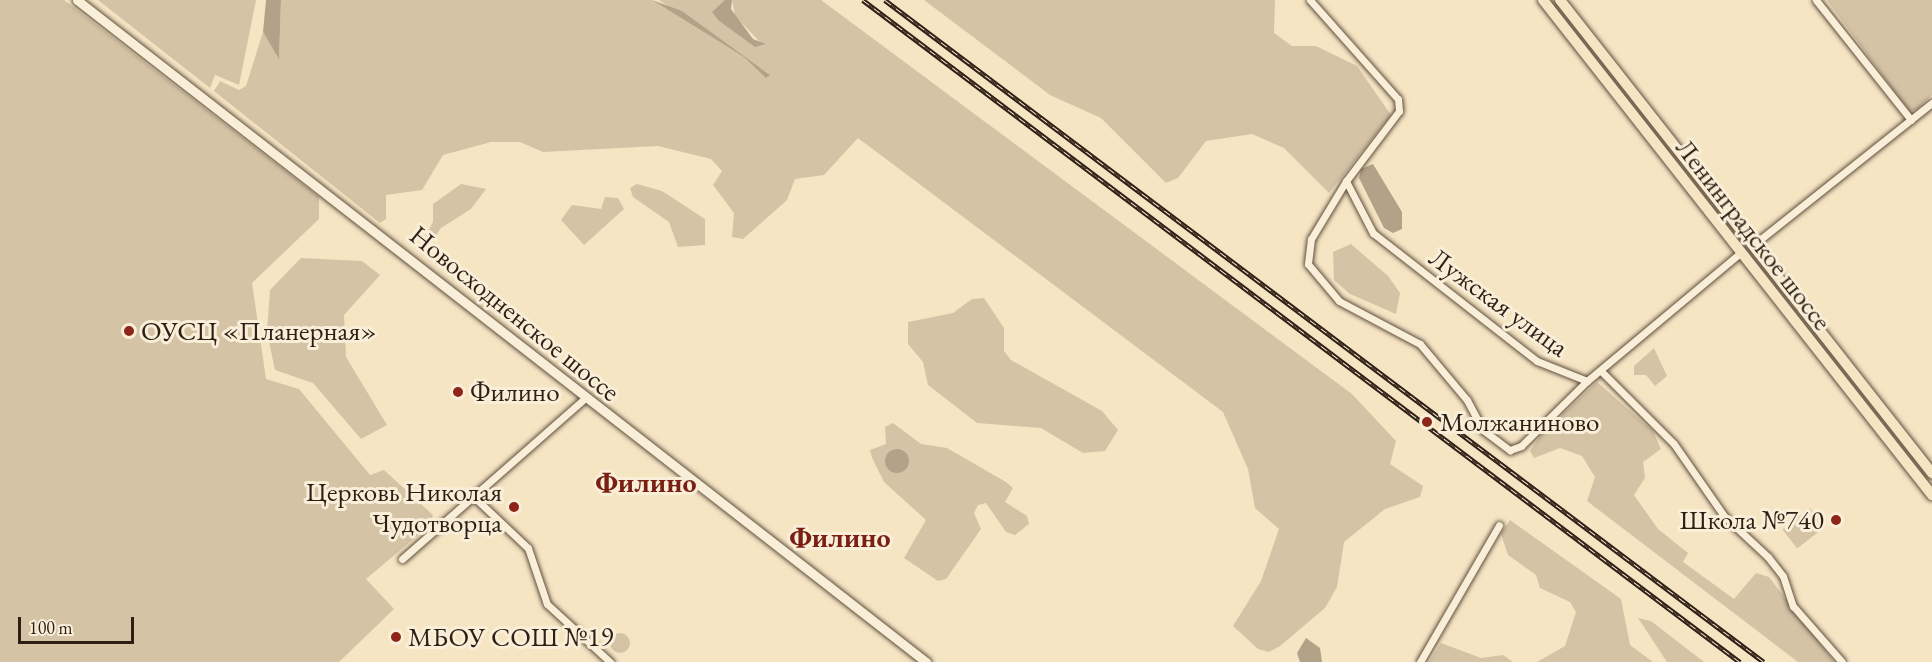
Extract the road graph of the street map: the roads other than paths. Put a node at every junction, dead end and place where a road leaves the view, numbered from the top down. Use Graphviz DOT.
graph roads {
  1 [pos="77,0"];
  2 [pos="1310,0"];
  3 [pos="1543,0"];
  4 [pos="1560,0"];
  5 [pos="1816,0"];
  6 [pos="1932,103"];
  7 [pos="1911,120"];
  8 [pos="1346,181"];
  9 [pos="1752,246"];
  10 [pos="1740,253"];
  11 [pos="1601,371"];
  12 [pos="1587,381"];
  13 [pos="585,398"];
  14 [pos="1932,473"];
  15 [pos="1932,495"];
  16 [pos="474,496"];
  17 [pos="1499,525"];
  18 [pos="402,559"];
  19 [pos="610,662"];
  20 [pos="926,662"];
  21 [pos="1420,662"];
  22 [pos="1842,662"];
  1 -- 13 [label="main road, Новосходненское шоссе"];
  2 -- 8 [label="street, Лужская улица"];
  3 -- 10 [label="highway, Ленинградское шоссе"];
  4 -- 9 [label="highway, Ленинградское шоссе"];
  5 -- 7 [label="street"];
  6 -- 7 [label="street"];
  7 -- 9 [label="street"];
  8 -- 12 [label="street, Лужская улица"];
  8 -- 12 [label="street, Лужская улица"];
  9 -- 14 [label="highway, Ленинградское шоссе"];
  10 -- 11 [label="street"];
  10 -- 15 [label="highway, Ленинградское шоссе"];
  11 -- 12 [label="street"];
  11 -- 22 [label="street"];
  13 -- 16 [label="street"];
  13 -- 20 [label="main road, Новосходненское шоссе"];
  16 -- 18 [label="street"];
  16 -- 19 [label="street"];
  17 -- 21 [label="street"];
}
